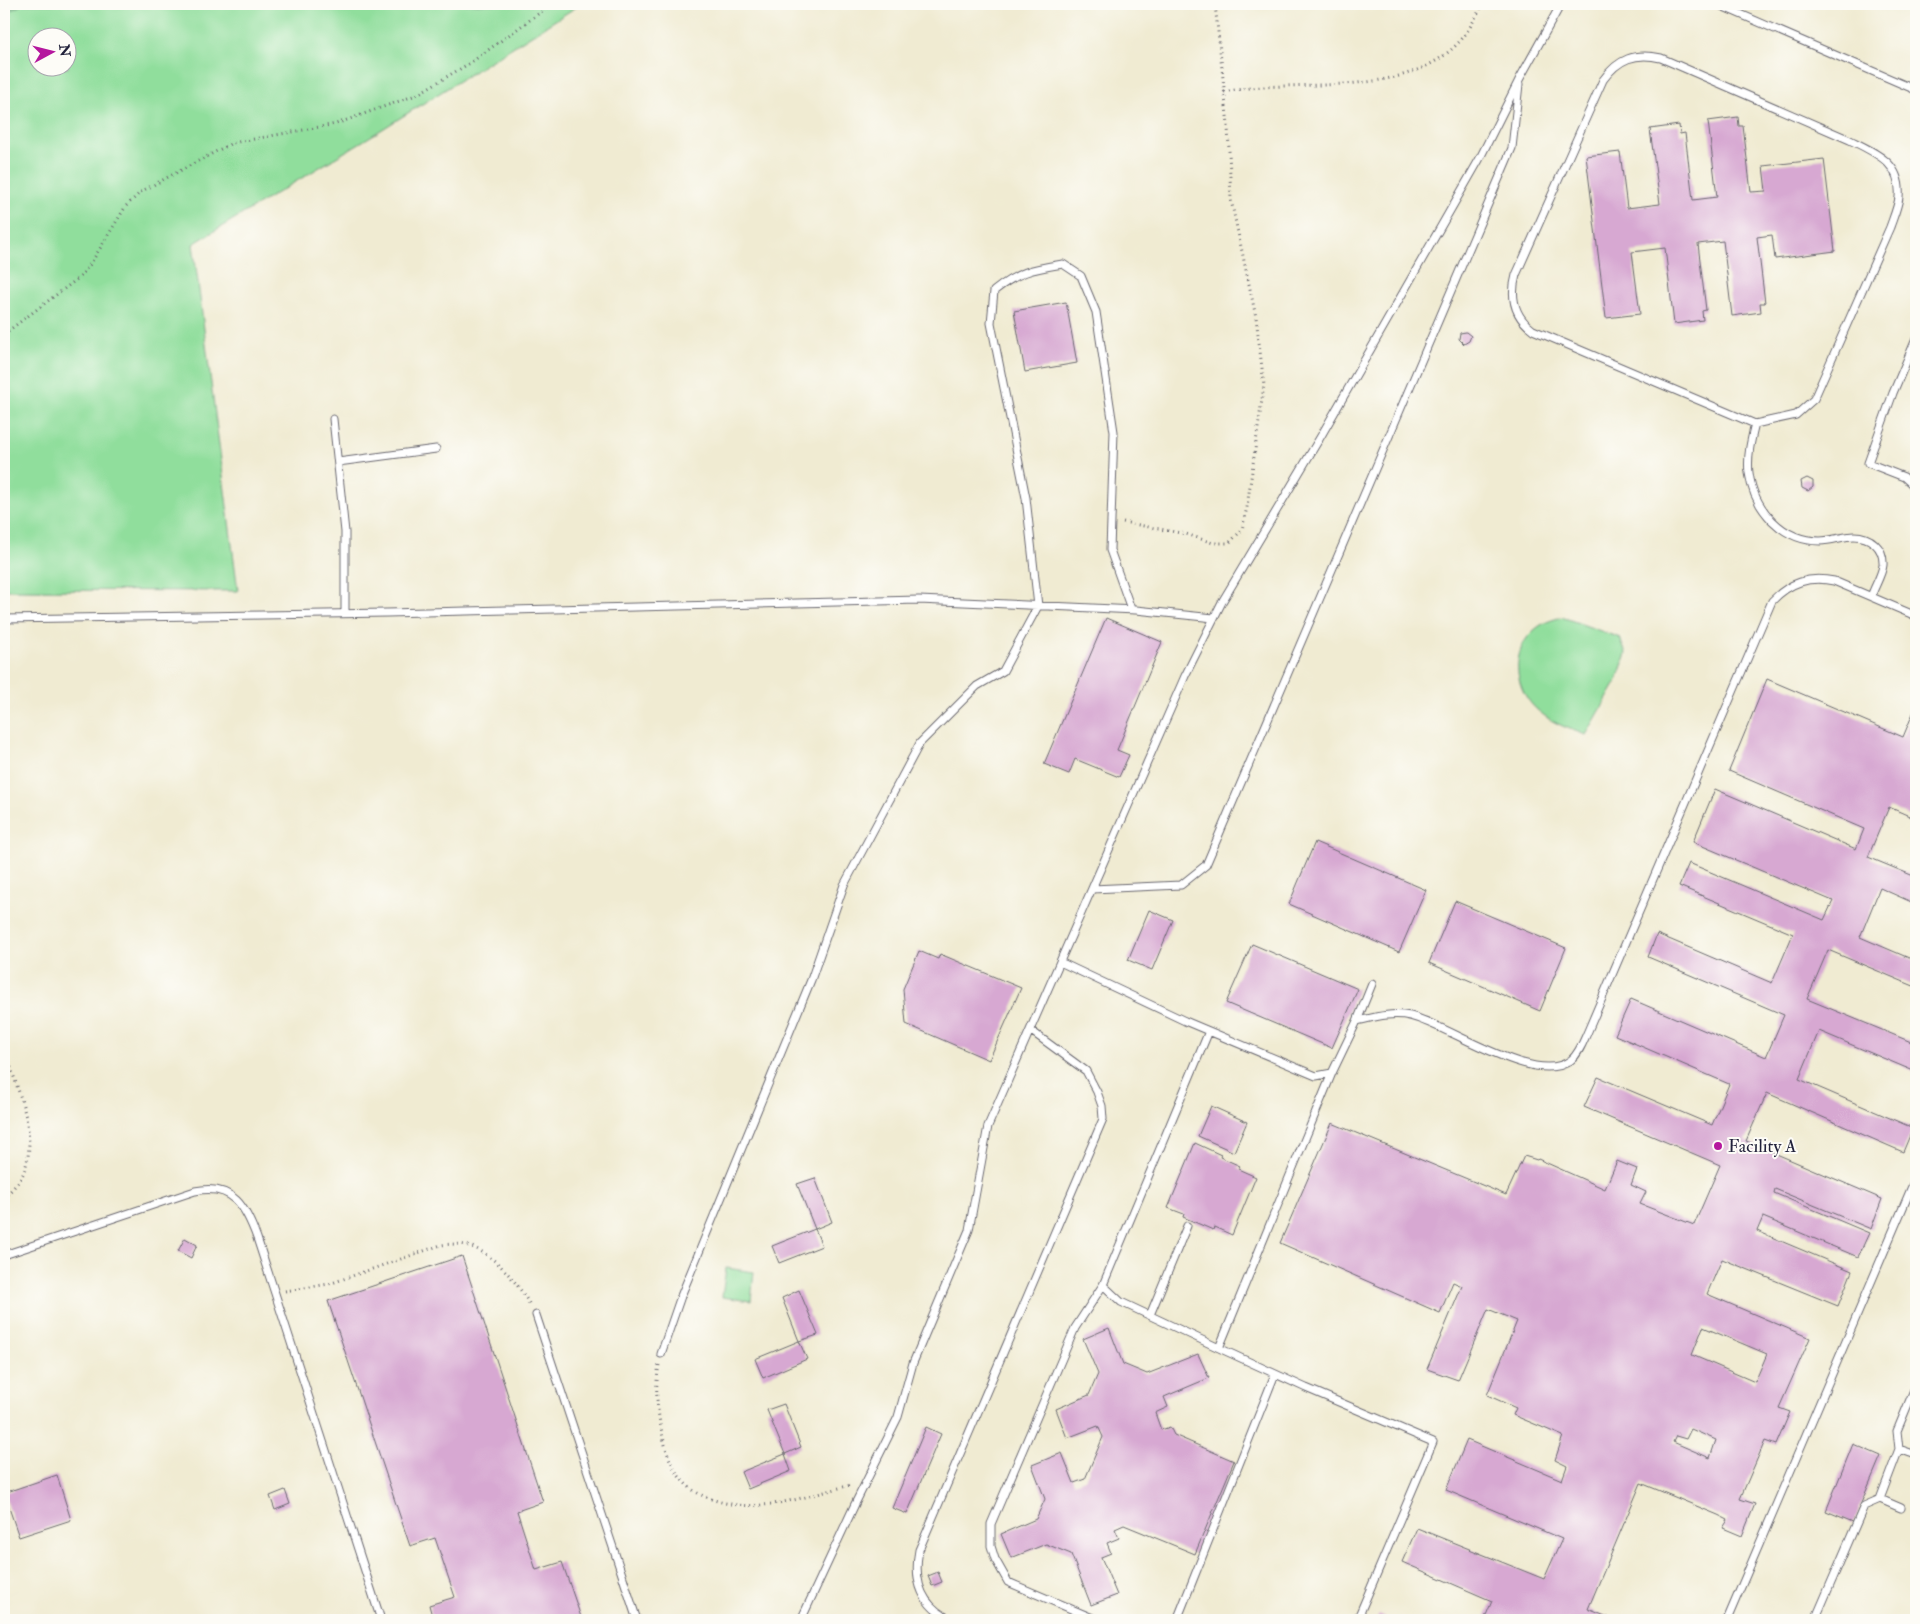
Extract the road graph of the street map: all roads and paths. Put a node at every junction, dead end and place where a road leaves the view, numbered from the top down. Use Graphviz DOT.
graph roads {
  1 [pos="552,4"];
  2 [pos="1215,4"];
  3 [pos="1483,4"];
  4 [pos="1561,4"];
  5 [pos="1717,4"];
  6 [pos="1520,78"];
  7 [pos="1916,90"];
  8 [pos="1224,92"];
  9 [pos="4,334"];
  10 [pos="1916,339"];
  11 [pos="333,418"];
  12 [pos="1756,424"];
  13 [pos="436,449"];
  14 [pos="338,462"];
  15 [pos="1916,488"];
  16 [pos="1111,520"];
  17 [pos="1871,597"];
  18 [pos="1038,606"];
  19 [pos="1131,610"];
  20 [pos="346,613"];
  21 [pos="1916,616"];
  22 [pos="1214,618"];
  23 [pos="4,619"];
  24 [pos="1092,889"];
  25 [pos="1060,962"];
  26 [pos="1372,984"];
  27 [pos="1357,1021"];
  28 [pos="1030,1030"];
  29 [pos="1209,1031"];
  30 [pos="4,1043"];
  31 [pos="1332,1073"];
  32 [pos="1916,1177"];
  33 [pos="4,1198"];
  34 [pos="1187,1226"];
  35 [pos="4,1252"];
  36 [pos="1103,1285"];
  37 [pos="274,1292"];
  38 [pos="536,1315"];
  39 [pos="1150,1315"];
  40 [pos="1219,1348"];
  41 [pos="661,1354"];
  42 [pos="1275,1374"];
  43 [pos="1916,1385"];
  44 [pos="1899,1449"];
  45 [pos="1916,1455"];
  46 [pos="866,1481"];
  47 [pos="1880,1499"];
  48 [pos="1900,1508"];
  49 [pos="381,1620"];
  50 [pos="637,1620"];
  51 [pos="800,1620"];
  52 [pos="952,1620"];
  53 [pos="1098,1620"];
  54 [pos="1177,1620"];
  55 [pos="1357,1620"];
  56 [pos="1728,1620"];
  57 [pos="1815,1620"];
  1 -- 9 [label="path"];
  2 -- 8 [label="path"];
  3 -- 8 [label="path"];
  4 -- 6 [label="lane"];
  5 -- 7 [label="lane"];
  6 -- 22 [label="lane"];
  6 -- 24 [label="lane"];
  8 -- 16 [label="path"];
  10 -- 15 [label="lane"];
  11 -- 14 [label="lane"];
  12 -- 12 [label="lane"];
  12 -- 17 [label="lane"];
  13 -- 14 [label="lane"];
  14 -- 20 [label="lane"];
  16 -- 18 [label="lane"];
  16 -- 19 [label="lane"];
  17 -- 21 [label="lane"];
  17 -- 27 [label="lane"];
  18 -- 19 [label="lane"];
  18 -- 20 [label="lane"];
  18 -- 41 [label="lane"];
  19 -- 22 [label="lane"];
  20 -- 23 [label="lane"];
  22 -- 24 [label="lane"];
  24 -- 25 [label="lane"];
  25 -- 28 [label="lane"];
  25 -- 29 [label="lane"];
  26 -- 27 [label="lane"];
  27 -- 31 [label="lane"];
  28 -- 46 [label="lane"];
  28 -- 52 [label="lane"];
  29 -- 31 [label="lane"];
  29 -- 36 [label="lane"];
  30 -- 33 [label="path"];
  31 -- 40 [label="lane"];
  32 -- 56 [label="lane"];
  34 -- 39 [label="lane"];
  35 -- 37 [label="lane"];
  36 -- 39 [label="lane"];
  36 -- 53 [label="lane"];
  37 -- 38 [label="path"];
  37 -- 49 [label="lane"];
  38 -- 50 [label="lane"];
  39 -- 40 [label="lane"];
  40 -- 42 [label="lane"];
  41 -- 46 [label="path"];
  42 -- 54 [label="lane"];
  42 -- 55 [label="lane"];
  43 -- 44 [label="lane"];
  44 -- 45 [label="lane"];
  44 -- 47 [label="lane"];
  46 -- 51 [label="lane"];
  47 -- 48 [label="lane"];
  47 -- 57 [label="lane"];
}
